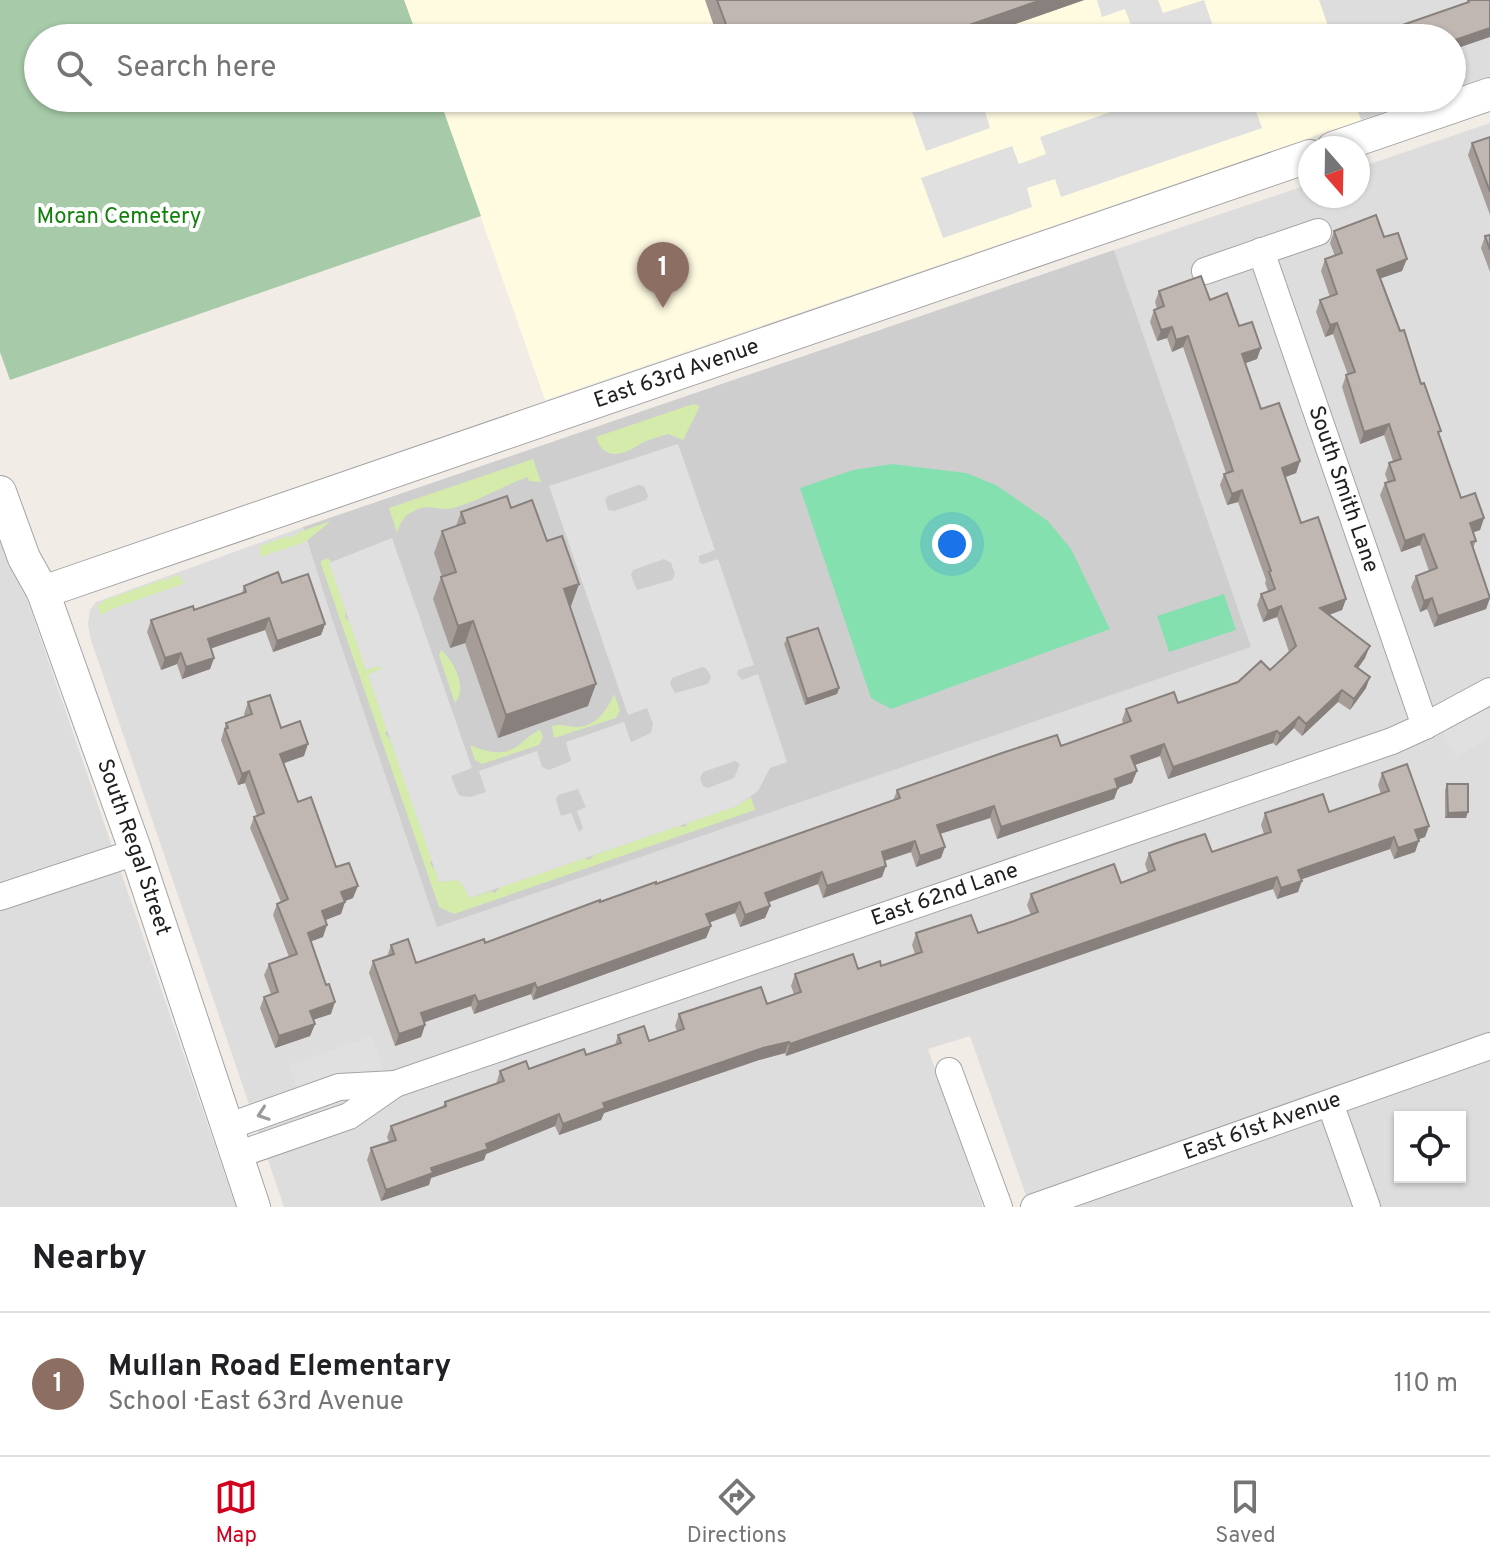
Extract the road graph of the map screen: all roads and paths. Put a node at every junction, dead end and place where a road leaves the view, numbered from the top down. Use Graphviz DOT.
graph roads {
  1 [pos="1490,94"];
  2 [pos="1466,102"];
  3 [pos="1438,112"];
  4 [pos="1368,136"];
  5 [pos="1298,160"];
  6 [pos="1318,232"];
  7 [pos="1261,251"];
  8 [pos="1205,271"];
  9 [pos="0,492"];
  10 [pos="43,592"];
  11 [pos="1490,691"];
  12 [pos="1425,726"];
  13 [pos="136,852"];
  14 [pos="0,897"];
  15 [pos="1490,1046"];
  16 [pos="949,1071"];
  17 [pos="395,1084"];
  18 [pos="1330,1103"];
  19 [pos="232,1141"];
  20 [pos="254,1207"];
  21 [pos="999,1207"];
  22 [pos="1034,1207"];
  23 [pos="1367,1207"];
  1 -- 2 [label="street"];
  3 -- 4 [label="street"];
  5 -- 10 [label="street, East 63rd Avenue"];
  6 -- 7 [label="street"];
  7 -- 8 [label="street"];
  7 -- 12 [label="street, South Smith Lane"];
  9 -- 10 [label="street, South Regal Street"];
  10 -- 13 [label="street, South Regal Street"];
  11 -- 12 [label="street, East 62nd Lane"];
  12 -- 17 [label="street, East 62nd Lane"];
  13 -- 14 [label="street"];
  13 -- 19 [label="street, South Regal Street"];
  15 -- 18 [label="street, East 61st Avenue"];
  16 -- 21 [label="street"];
  17 -- 19 [label="street, East 62nd Lane"];
  17 -- 19 [label="street, East 62nd Lane, one-way"];
  18 -- 22 [label="street, East 61st Avenue"];
  18 -- 23 [label="street"];
  19 -- 20 [label="street, South Regal Street"];
}
